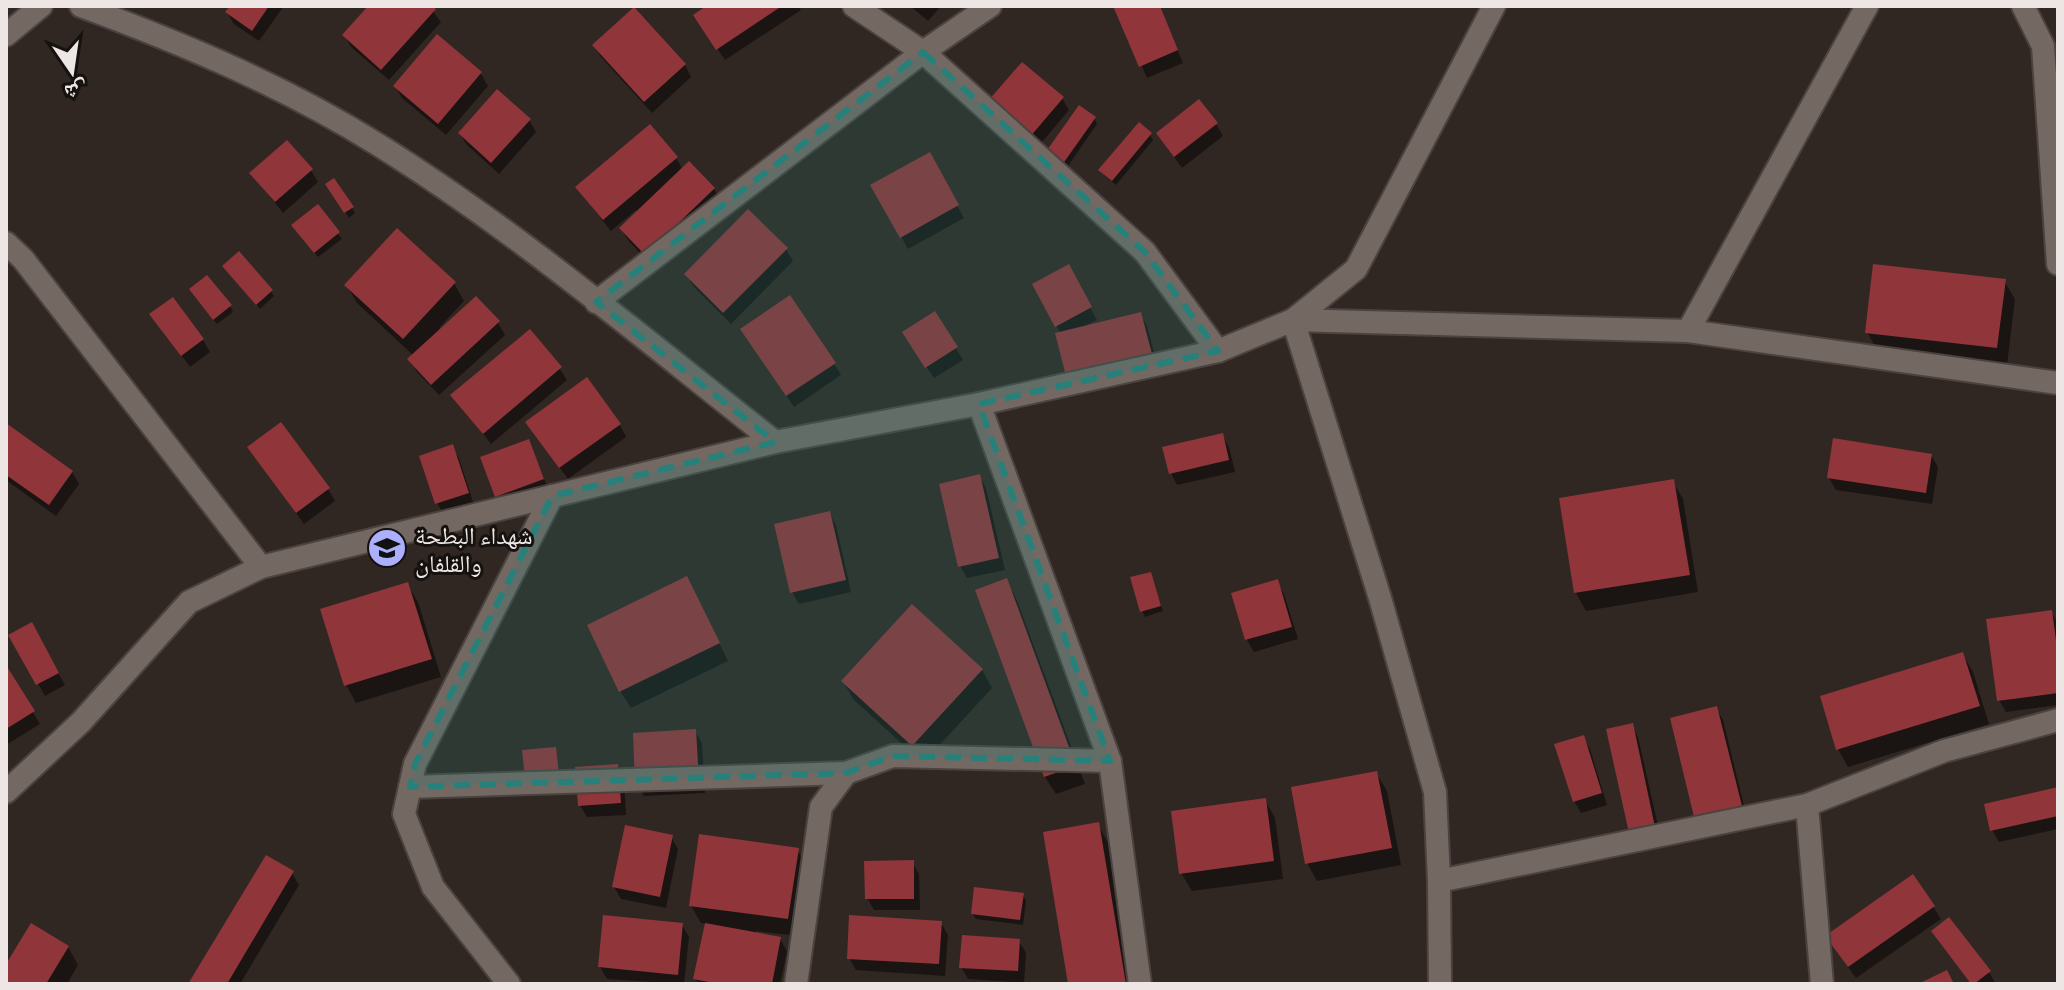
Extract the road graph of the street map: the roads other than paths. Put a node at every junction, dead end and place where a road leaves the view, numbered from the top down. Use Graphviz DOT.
graph roads {
  1 [pos="41,6"];
  2 [pos="81,6"];
  3 [pos="854,6"];
  4 [pos="990,6"];
  5 [pos="1494,6"];
  6 [pos="1867,6"];
  7 [pos="2023,6"];
  8 [pos="6,35"];
  9 [pos="2050,45"];
  10 [pos="923,52"];
  11 [pos="6,243"];
  12 [pos="2058,264"];
  13 [pos="596,302"];
  14 [pos="1293,320"];
  15 [pos="1688,331"];
  16 [pos="1218,351"];
  17 [pos="2058,383"];
  18 [pos="979,404"];
  19 [pos="775,442"];
  20 [pos="552,496"];
  21 [pos="261,567"];
  22 [pos="2058,720"];
  23 [pos="1110,761"];
  24 [pos="846,773"];
  25 [pos="8,787"];
  26 [pos="410,787"];
  27 [pos="1807,805"];
  28 [pos="1439,881"];
  29 [pos="509,984"];
  30 [pos="796,984"];
  31 [pos="1140,984"];
  32 [pos="1440,984"];
  33 [pos="1822,984"];
  1 -- 8 [label="street"];
  2 -- 13 [label="street"];
  3 -- 10 [label="street"];
  4 -- 10 [label="street"];
  5 -- 14 [label="street"];
  6 -- 15 [label="street"];
  7 -- 9 [label="street"];
  9 -- 12 [label="street"];
  10 -- 13 [label="street"];
  10 -- 16 [label="street"];
  11 -- 21 [label="street"];
  13 -- 19 [label="street"];
  14 -- 15 [label="street"];
  14 -- 16 [label="street"];
  14 -- 28 [label="street"];
  15 -- 17 [label="street"];
  16 -- 18 [label="street"];
  18 -- 19 [label="street"];
  18 -- 23 [label="street"];
  19 -- 20 [label="street"];
  20 -- 21 [label="street"];
  20 -- 26 [label="street"];
  21 -- 25 [label="street"];
  22 -- 27 [label="street"];
  23 -- 24 [label="street"];
  23 -- 31 [label="street"];
  24 -- 26 [label="street"];
  24 -- 30 [label="street"];
  26 -- 29 [label="street"];
  27 -- 28 [label="street"];
  27 -- 33 [label="street"];
  28 -- 32 [label="street"];
}
